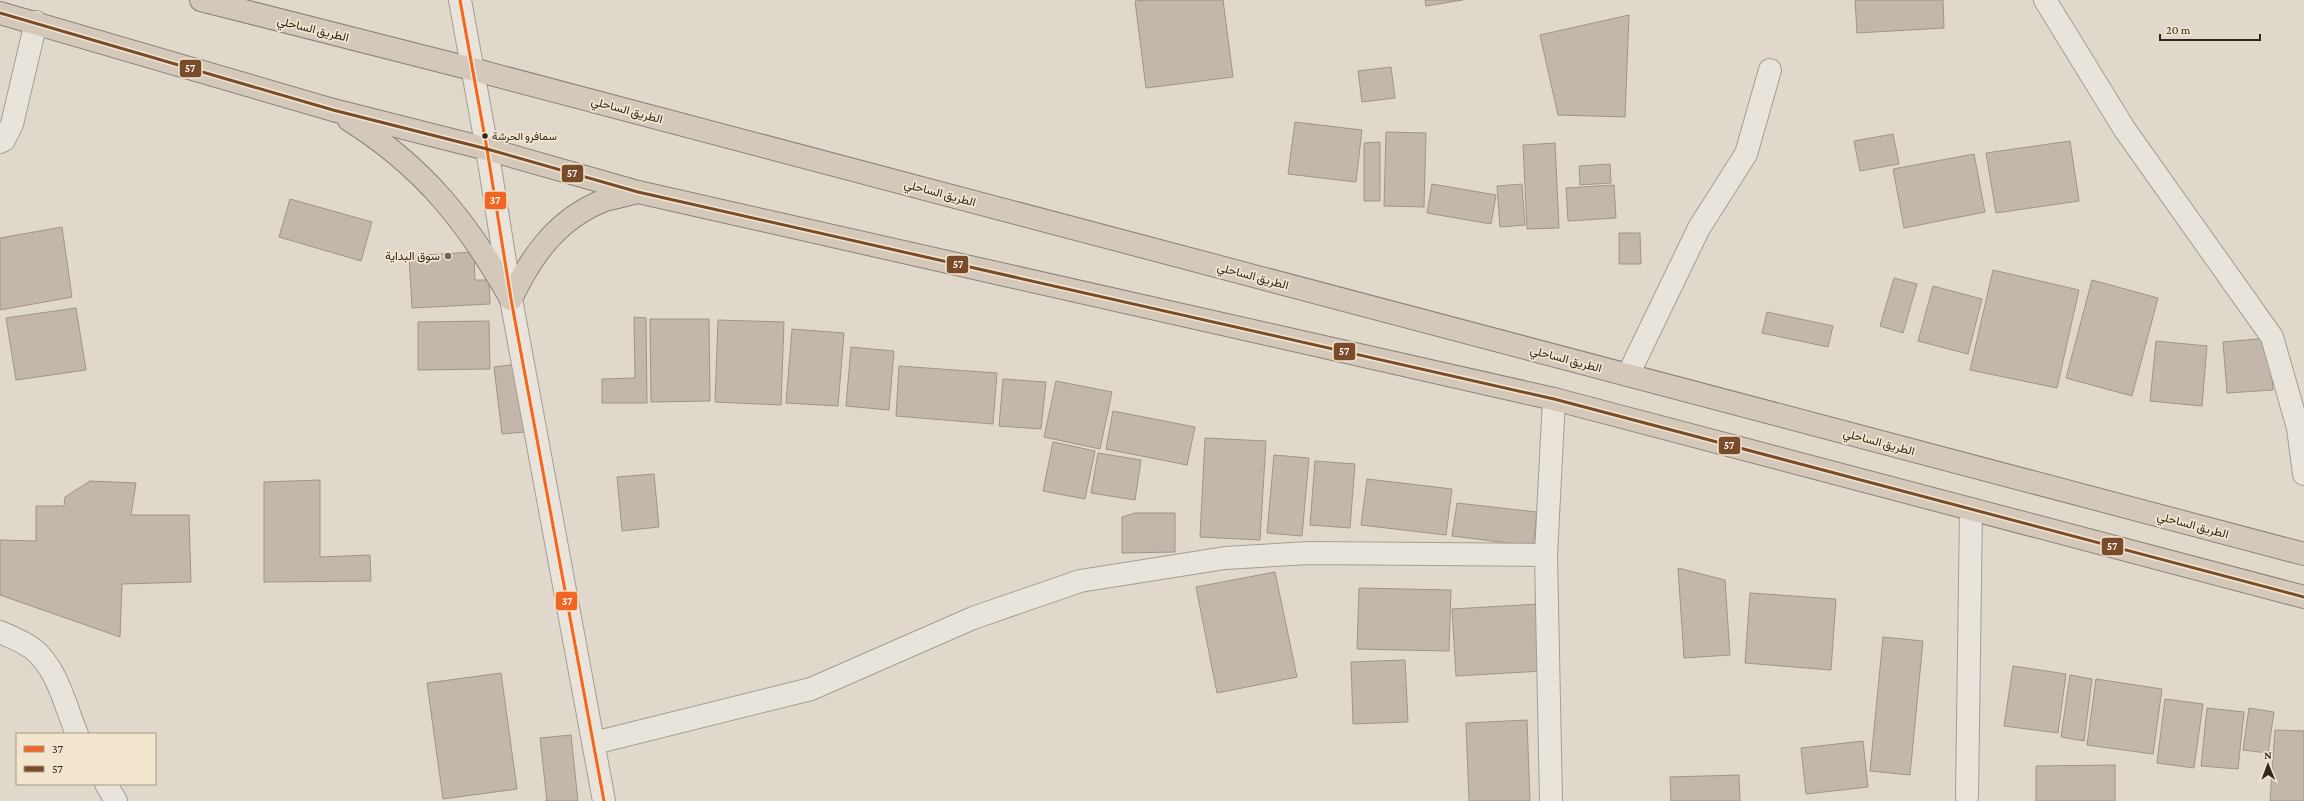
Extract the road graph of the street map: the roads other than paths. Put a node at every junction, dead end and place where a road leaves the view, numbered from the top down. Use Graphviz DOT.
graph roads {
  1 [pos="201,0"];
  2 [pos="460,0"];
  3 [pos="2045,0"];
  4 [pos="0,13"];
  5 [pos="36,22"];
  6 [pos="472,69"];
  7 [pos="1770,70"];
  8 [pos="333,110"];
  9 [pos="0,142"];
  10 [pos="487,149"];
  11 [pos="638,192"];
  12 [pos="511,300"];
  13 [pos="1628,375"];
  14 [pos="1554,399"];
  15 [pos="2301,428"];
  16 [pos="2304,474"];
  17 [pos="1971,509"];
  18 [pos="2304,554"];
  19 [pos="1546,555"];
  20 [pos="2304,597"];
  21 [pos="0,632"];
  22 [pos="77,733"];
  23 [pos="594,742"];
  24 [pos="107,785"];
  25 [pos="1967,796"];
  26 [pos="116,801"];
  27 [pos="604,801"];
  28 [pos="1550,801"];
  1 -- 6 [label="highway, الطريق الساحلي"];
  2 -- 6 [label="street"];
  3 -- 15 [label="street"];
  4 -- 5 [label="highway"];
  5 -- 8 [label="highway"];
  5 -- 9 [label="street"];
  6 -- 10 [label="street"];
  6 -- 13 [label="highway, الطريق الساحلي"];
  7 -- 13 [label="street"];
  8 -- 10 [label="highway"];
  8 -- 12 [label="highway"];
  10 -- 11 [label="highway"];
  10 -- 12 [label="street"];
  11 -- 12 [label="highway"];
  11 -- 14 [label="highway"];
  12 -- 23 [label="street"];
  13 -- 18 [label="highway, الطريق الساحلي"];
  14 -- 17 [label="highway"];
  14 -- 19 [label="street"];
  15 -- 16 [label="street"];
  17 -- 20 [label="highway"];
  17 -- 25 [label="street"];
  19 -- 23 [label="street"];
  19 -- 28 [label="street"];
  21 -- 22 [label="street"];
  23 -- 27 [label="street"];
  24 -- 26 [label="street"];
}
